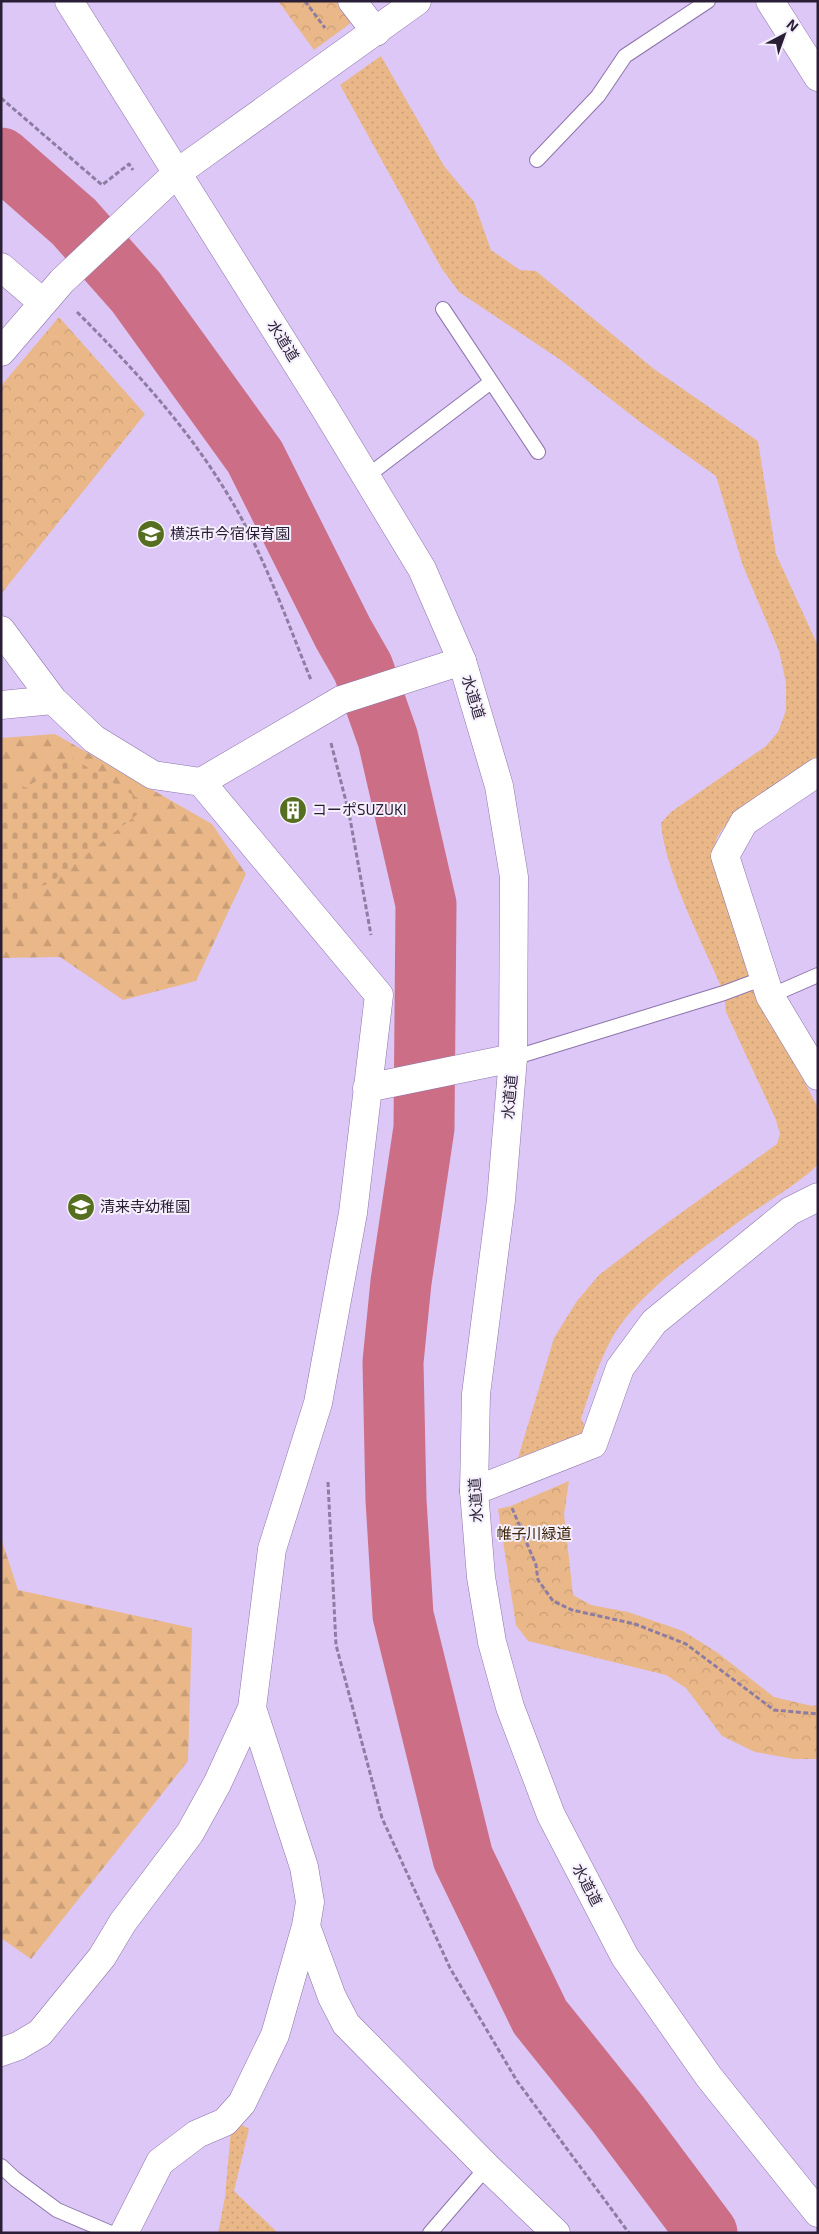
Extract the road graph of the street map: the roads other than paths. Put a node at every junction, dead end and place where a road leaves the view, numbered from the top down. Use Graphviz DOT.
graph roads {
  1 [pos="69,1"];
  2 [pos="352,1"];
  3 [pos="418,1"];
  4 [pos="708,1"];
  5 [pos="770,1"];
  6 [pos="374,34"];
  7 [pos="818,77"];
  8 [pos="537,160"];
  9 [pos="177,173"];
  10 [pos="1,267"];
  11 [pos="52,291"];
  12 [pos="443,309"];
  13 [pos="1,352"];
  14 [pos="491,382"];
  15 [pos="538,452"];
  16 [pos="366,477"];
  17 [pos="1,630"];
  18 [pos="462,661"];
  19 [pos="53,700"];
  20 [pos="1,705"];
  21 [pos="818,772"];
  22 [pos="201,782"];
  23 [pos="818,975"];
  24 [pos="762,985"];
  25 [pos="513,1058"];
  26 [pos="818,1076"];
  27 [pos="367,1088"];
  28 [pos="818,1197"];
  29 [pos="474,1491"];
  30 [pos="252,1708"];
  31 [pos="306,1926"];
  32 [pos="1,2052"];
  33 [pos="1,2166"];
  34 [pos="486,2167"];
  35 [pos="818,2213"];
  36 [pos="111,2233"];
  37 [pos="124,2233"];
  38 [pos="430,2233"];
  39 [pos="556,2233"];
  1 -- 9 [label="main road, 水道道"];
  2 -- 6 [label="main road"];
  3 -- 6 [label="main road"];
  4 -- 8 [label="lane"];
  5 -- 7 [label="main road"];
  6 -- 9 [label="main road"];
  9 -- 11 [label="main road"];
  9 -- 16 [label="main road, 水道道"];
  10 -- 11 [label="main road"];
  11 -- 13 [label="main road"];
  12 -- 14 [label="lane"];
  14 -- 15 [label="lane"];
  14 -- 16 [label="lane"];
  16 -- 18 [label="main road, 水道道"];
  17 -- 19 [label="main road"];
  18 -- 22 [label="main road"];
  18 -- 25 [label="main road, 水道道"];
  19 -- 20 [label="main road"];
  19 -- 22 [label="main road"];
  21 -- 24 [label="main road"];
  22 -- 27 [label="main road"];
  23 -- 24 [label="lane"];
  24 -- 25 [label="lane"];
  24 -- 26 [label="main road"];
  25 -- 27 [label="main road"];
  25 -- 29 [label="main road, 水道道"];
  27 -- 30 [label="main road"];
  28 -- 29 [label="main road"];
  29 -- 35 [label="main road, 水道道"];
  30 -- 31 [label="main road"];
  30 -- 32 [label="main road"];
  31 -- 34 [label="main road"];
  31 -- 37 [label="main road"];
  33 -- 36 [label="lane"];
  34 -- 38 [label="lane"];
  34 -- 39 [label="main road"];
}
